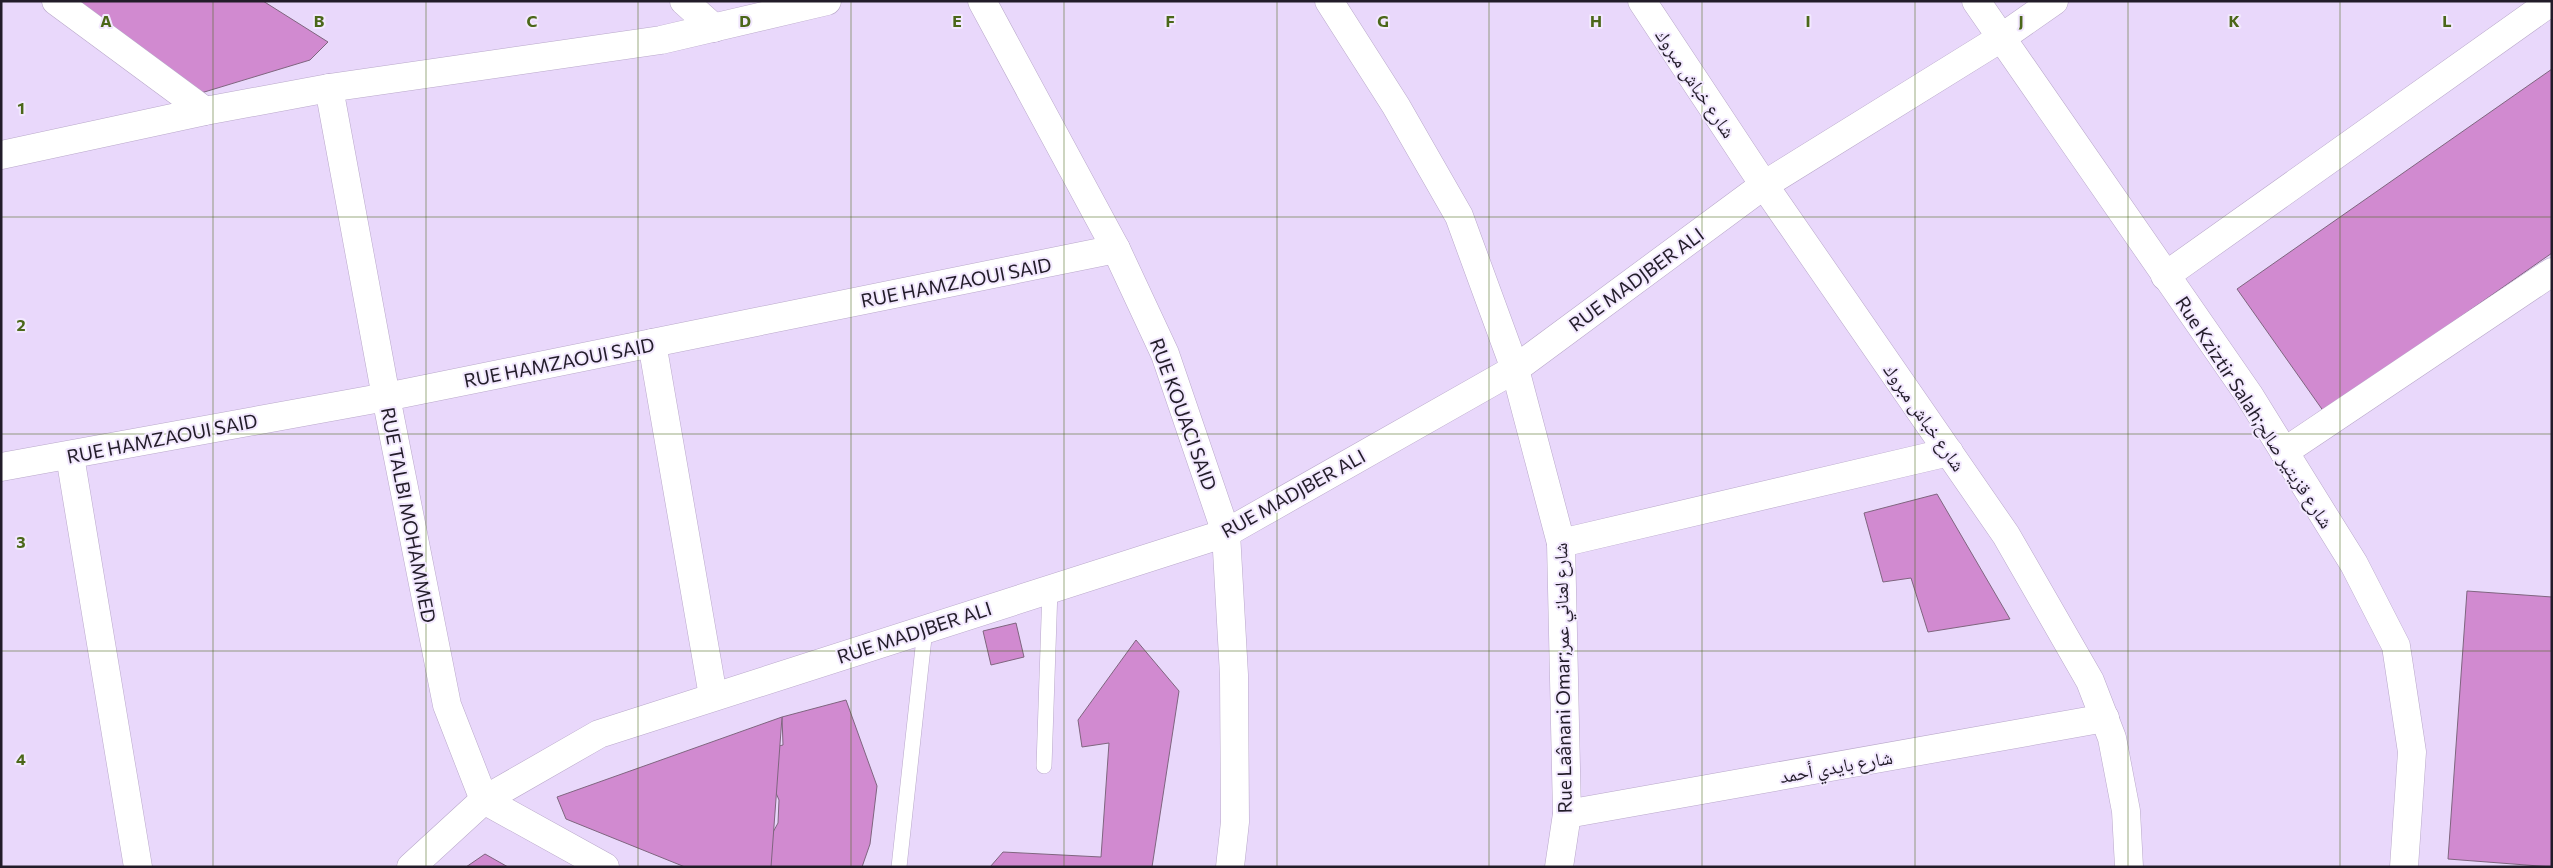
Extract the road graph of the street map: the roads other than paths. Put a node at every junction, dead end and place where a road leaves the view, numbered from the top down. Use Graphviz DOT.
graph roads {
  1 [pos="56,1"];
  2 [pos="684,1"];
  3 [pos="827,1"];
  4 [pos="982,1"];
  5 [pos="1329,1"];
  6 [pos="1642,1"];
  7 [pos="1976,1"];
  8 [pos="2054,1"];
  9 [pos="2552,1"];
  10 [pos="714,28"];
  11 [pos="2001,38"];
  12 [pos="329,88"];
  13 [pos="205,111"];
  14 [pos="1,155"];
  15 [pos="1764,185"];
  16 [pos="1116,250"];
  17 [pos="2552,272"];
  18 [pos="2165,276"];
  19 [pos="652,343"];
  20 [pos="1515,369"];
  21 [pos="386,397"];
  22 [pos="1948,452"];
  23 [pos="2284,452"];
  24 [pos="70,456"];
  25 [pos="1,468"];
  26 [pos="1226,533"];
  27 [pos="1561,543"];
  28 [pos="1050,589"];
  29 [pos="925,628"];
  30 [pos="713,696"];
  31 [pos="2105,718"];
  32 [pos="1044,766"];
  33 [pos="484,800"];
  34 [pos="1567,814"];
  35 [pos="138,867"];
  36 [pos="411,867"];
  37 [pos="605,867"];
  38 [pos="899,867"];
  39 [pos="1230,867"];
  40 [pos="1559,867"];
  41 [pos="2129,867"];
  42 [pos="2404,867"];
  1 -- 13 [label="street"];
  2 -- 10 [label="street"];
  3 -- 10 [label="street"];
  4 -- 16 [label="street, RUE KOUACI SAID"];
  5 -- 20 [label="street, Rue Laânani Omar;شارع لعناني عمر"];
  6 -- 15 [label="street, شارع خباش مبروك"];
  7 -- 11 [label="street, Rue Kziztir Salah;شارع قزيتير صالح"];
  8 -- 11 [label="street, RUE MADJBER ALI"];
  9 -- 18 [label="street"];
  10 -- 12 [label="street"];
  11 -- 15 [label="street, RUE MADJBER ALI"];
  11 -- 18 [label="street, Rue Kziztir Salah;شارع قزيتير صالح"];
  12 -- 13 [label="street"];
  12 -- 21 [label="street, RUE TALBI MOHAMMED"];
  13 -- 14 [label="street"];
  15 -- 20 [label="street, RUE MADJBER ALI"];
  15 -- 22 [label="street, شارع خباش مبروك"];
  16 -- 19 [label="street, RUE HAMZAOUI SAID"];
  16 -- 26 [label="street, RUE KOUACI SAID"];
  17 -- 23 [label="street"];
  18 -- 23 [label="street, Rue Kziztir Salah;شارع قزيتير صالح"];
  19 -- 21 [label="street, RUE HAMZAOUI SAID"];
  19 -- 30 [label="street"];
  20 -- 26 [label="street, RUE MADJBER ALI"];
  20 -- 27 [label="street, Rue Laânani Omar;شارع لعناني عمر"];
  21 -- 24 [label="street, RUE HAMZAOUI SAID"];
  21 -- 33 [label="street, RUE TALBI MOHAMMED"];
  22 -- 27 [label="street"];
  22 -- 31 [label="street, شارع خباش مبروك"];
  23 -- 42 [label="street, Rue Kziztir Salah;شارع قزيتير صالح"];
  24 -- 25 [label="street, RUE HAMZAOUI SAID"];
  24 -- 35 [label="street"];
  26 -- 28 [label="street, RUE MADJBER ALI"];
  26 -- 39 [label="street, RUE KOUACI SAID"];
  27 -- 34 [label="street, Rue Laânani Omar;شارع لعناني عمر"];
  28 -- 29 [label="street, RUE MADJBER ALI"];
  28 -- 32 [label="lane"];
  29 -- 30 [label="street, RUE MADJBER ALI"];
  29 -- 38 [label="lane"];
  30 -- 33 [label="street, RUE MADJBER ALI"];
  31 -- 34 [label="street, شارع بايدي أحمد"];
  31 -- 41 [label="street, شارع خباش مبروك"];
  33 -- 36 [label="street, RUE MADJBER ALI"];
  33 -- 37 [label="street"];
  34 -- 40 [label="street, Rue Laânani Omar;شارع لعناني عمر"];
}
